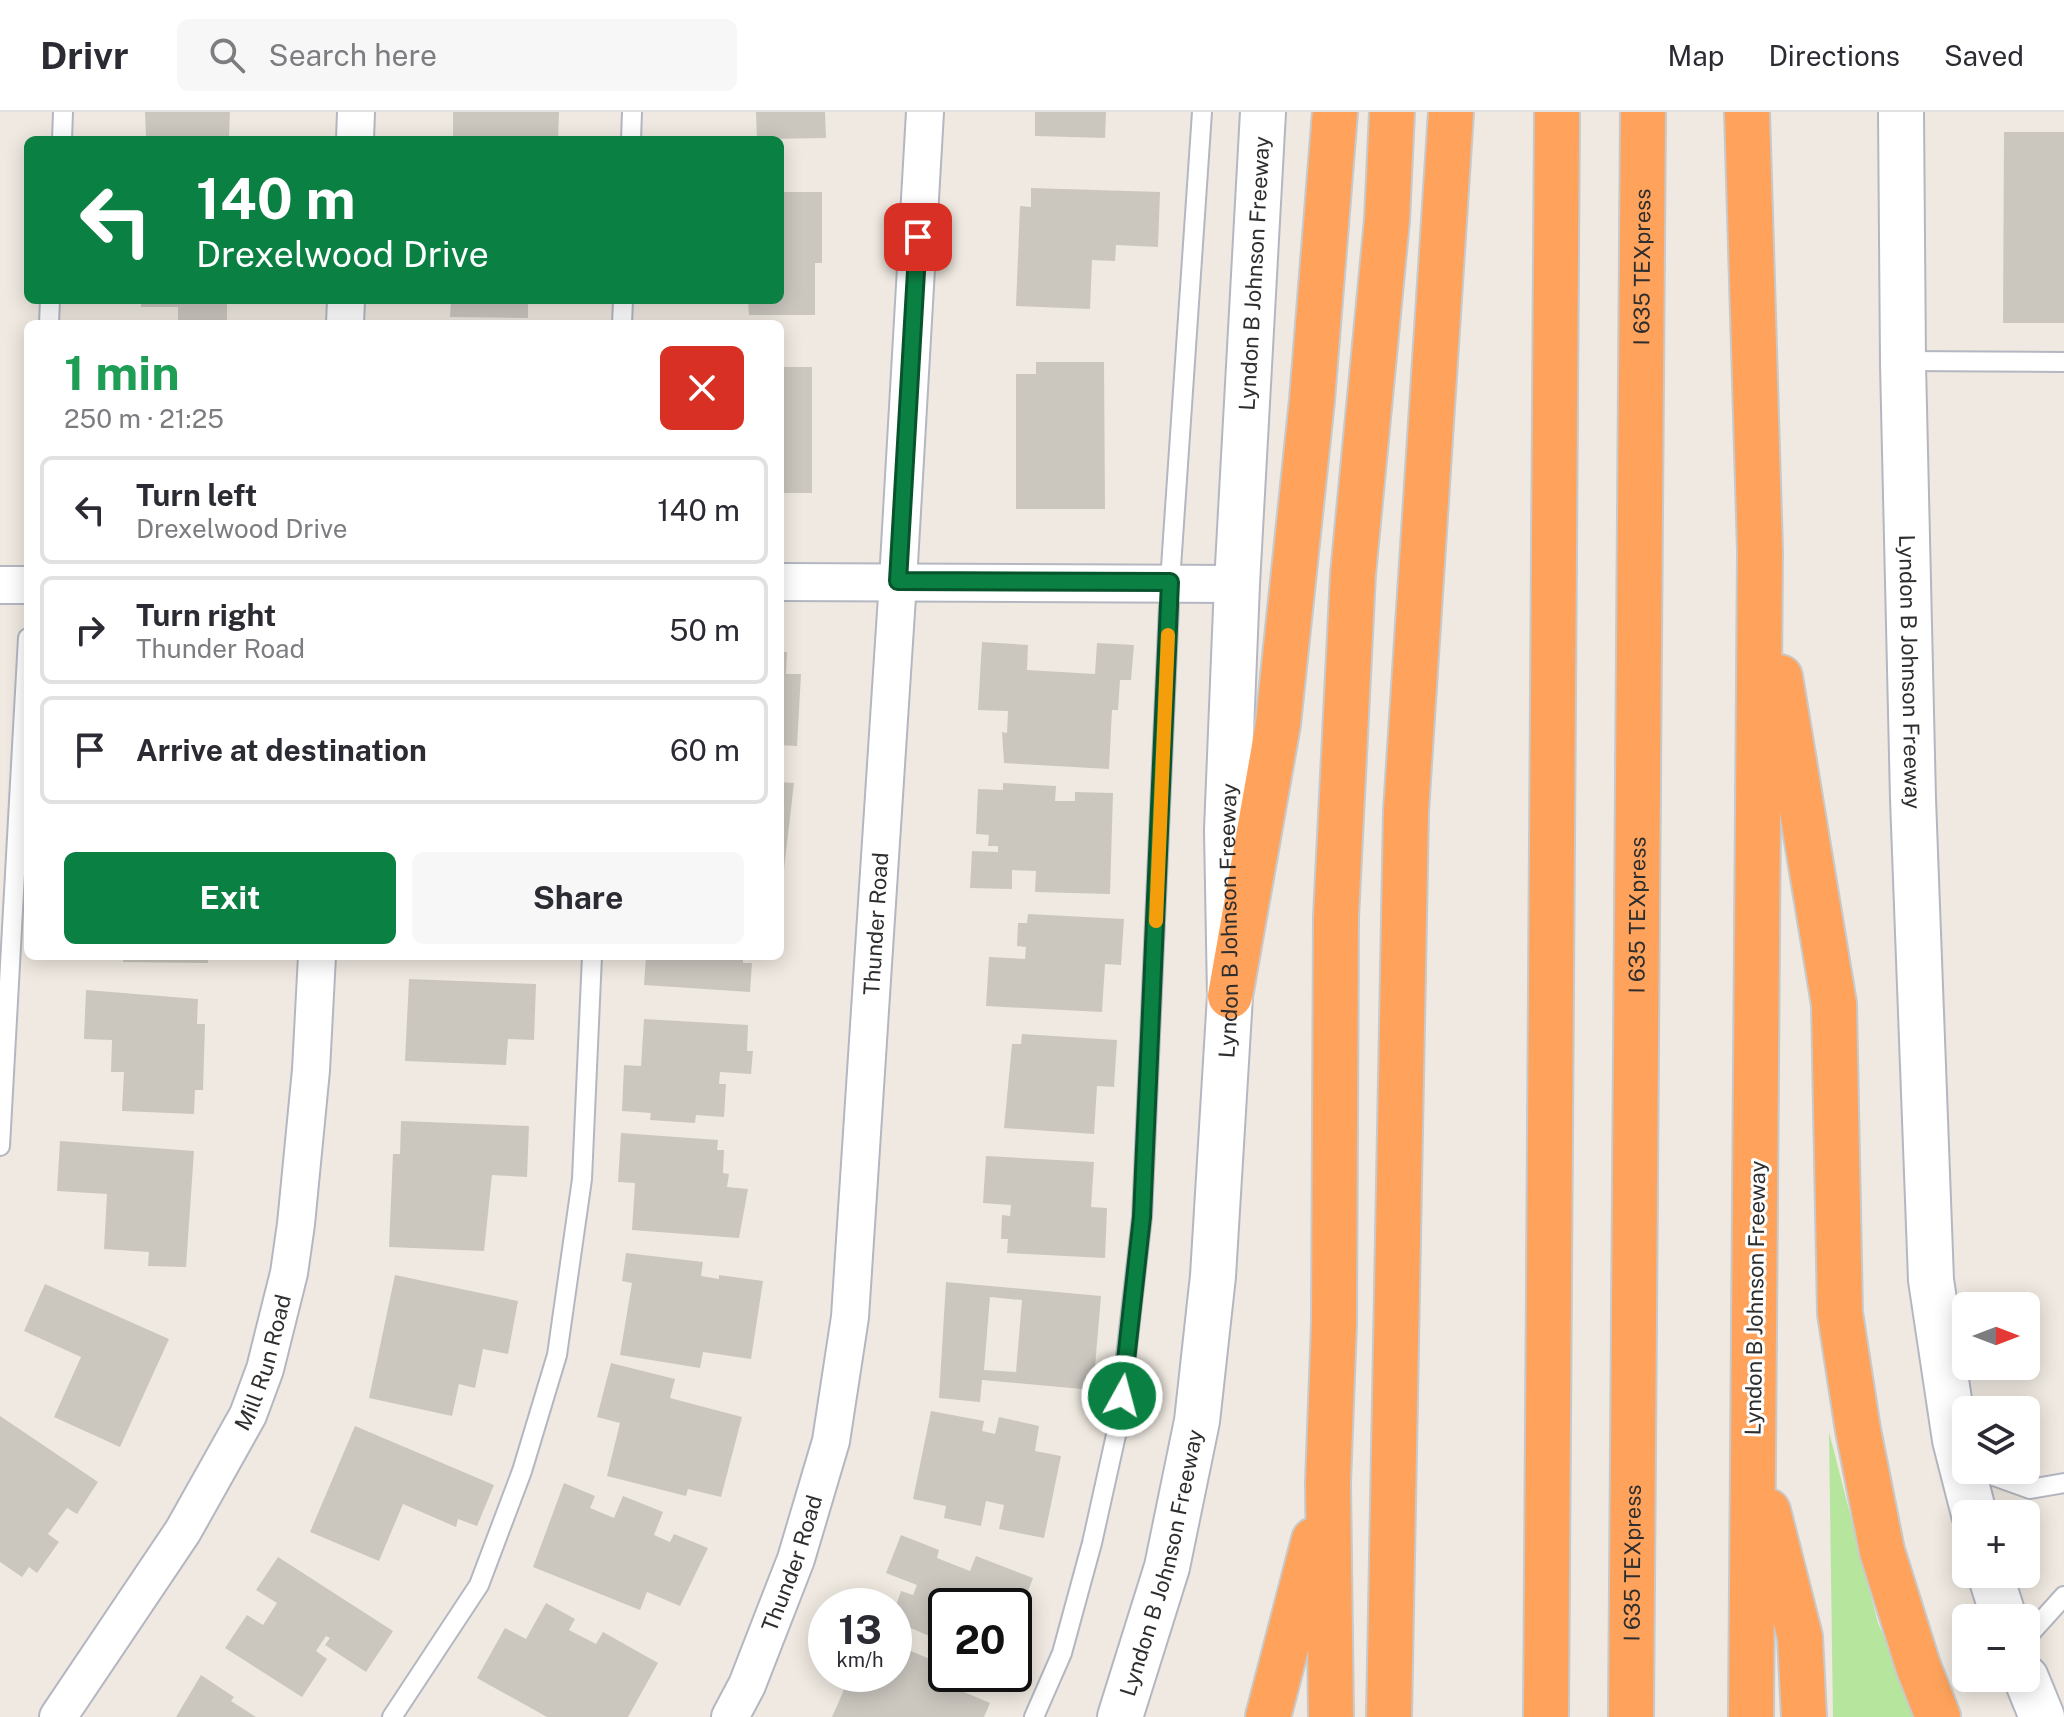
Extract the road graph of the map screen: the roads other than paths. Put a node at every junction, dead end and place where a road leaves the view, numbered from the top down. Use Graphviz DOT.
graph roads {
  1 [pos="63,112"];
  2 [pos="356,112"];
  3 [pos="632,112"];
  4 [pos="925,112"];
  5 [pos="1202,112"];
  6 [pos="1263,112"];
  7 [pos="1335,112"];
  8 [pos="1392,112"];
  9 [pos="1451,112"];
  10 [pos="1557,112"];
  11 [pos="1643,112"];
  12 [pos="1747,112"];
  13 [pos="1901,112"];
  14 [pos="62,136"];
  15 [pos="355,136"];
  16 [pos="631,136"];
  17 [pos="1903,361"];
  18 [pos="2064,362"];
  19 [pos="1760,551"];
  20 [pos="898,581"];
  21 [pos="784,582"];
  22 [pos="1170,582"];
  23 [pos="1237,584"];
  24 [pos="0,585"];
  25 [pos="24,585"];
  26 [pos="24,711"];
  27 [pos="317,960"];
  28 [pos="592,960"];
  29 [pos="1230,996"];
  30 [pos="0,1146"];
  31 [pos="1956,1396"];
  32 [pos="1753,1451"];
  33 [pos="1328,1483"];
  34 [pos="2064,1483"];
  35 [pos="2016,1484"];
  36 [pos="2064,1596"];
  37 [pos="2040,1623"];
  38 [pos="2032,1692"];
  39 [pos="58,1717"];
  40 [pos="392,1717"];
  41 [pos="730,1717"];
  42 [pos="1034,1717"];
  43 [pos="1120,1717"];
  44 [pos="1268,1717"];
  45 [pos="1331,1717"];
  46 [pos="1389,1717"];
  47 [pos="1546,1717"];
  48 [pos="1631,1717"];
  49 [pos="1751,1717"];
  50 [pos="1804,1717"];
  51 [pos="1938,1717"];
  52 [pos="2042,1717"];
  1 -- 14 [label="lane"];
  2 -- 15 [label="street"];
  3 -- 16 [label="lane"];
  4 -- 20 [label="street, Thunder Road"];
  5 -- 22 [label="lane"];
  6 -- 23 [label="main road, Lyndon B Johnson Freeway"];
  7 -- 29 [label="highway"];
  8 -- 33 [label="highway"];
  9 -- 46 [label="highway"];
  10 -- 47 [label="highway"];
  11 -- 48 [label="highway, I 635 TEXpress"];
  12 -- 19 [label="highway, Lyndon B Johnson Freeway"];
  13 -- 17 [label="main road, Lyndon B Johnson Freeway"];
  17 -- 18 [label="lane"];
  17 -- 31 [label="main road, Lyndon B Johnson Freeway"];
  19 -- 32 [label="highway, Lyndon B Johnson Freeway"];
  19 -- 51 [label="highway"];
  20 -- 21 [label="street"];
  20 -- 22 [label="street"];
  20 -- 41 [label="street, Thunder Road"];
  22 -- 23 [label="street"];
  22 -- 42 [label="lane"];
  23 -- 29 [label="main road, Lyndon B Johnson Freeway"];
  24 -- 25 [label="street"];
  26 -- 30 [label="lane"];
  27 -- 39 [label="street, Mill Run Road"];
  28 -- 40 [label="lane"];
  29 -- 43 [label="main road, Lyndon B Johnson Freeway"];
  32 -- 49 [label="highway, Lyndon B Johnson Freeway"];
  32 -- 50 [label="highway"];
  33 -- 44 [label="highway"];
  33 -- 45 [label="highway"];
  34 -- 35 [label="lane"];
  36 -- 37 [label="lane"];
  38 -- 52 [label="main road"];
}
